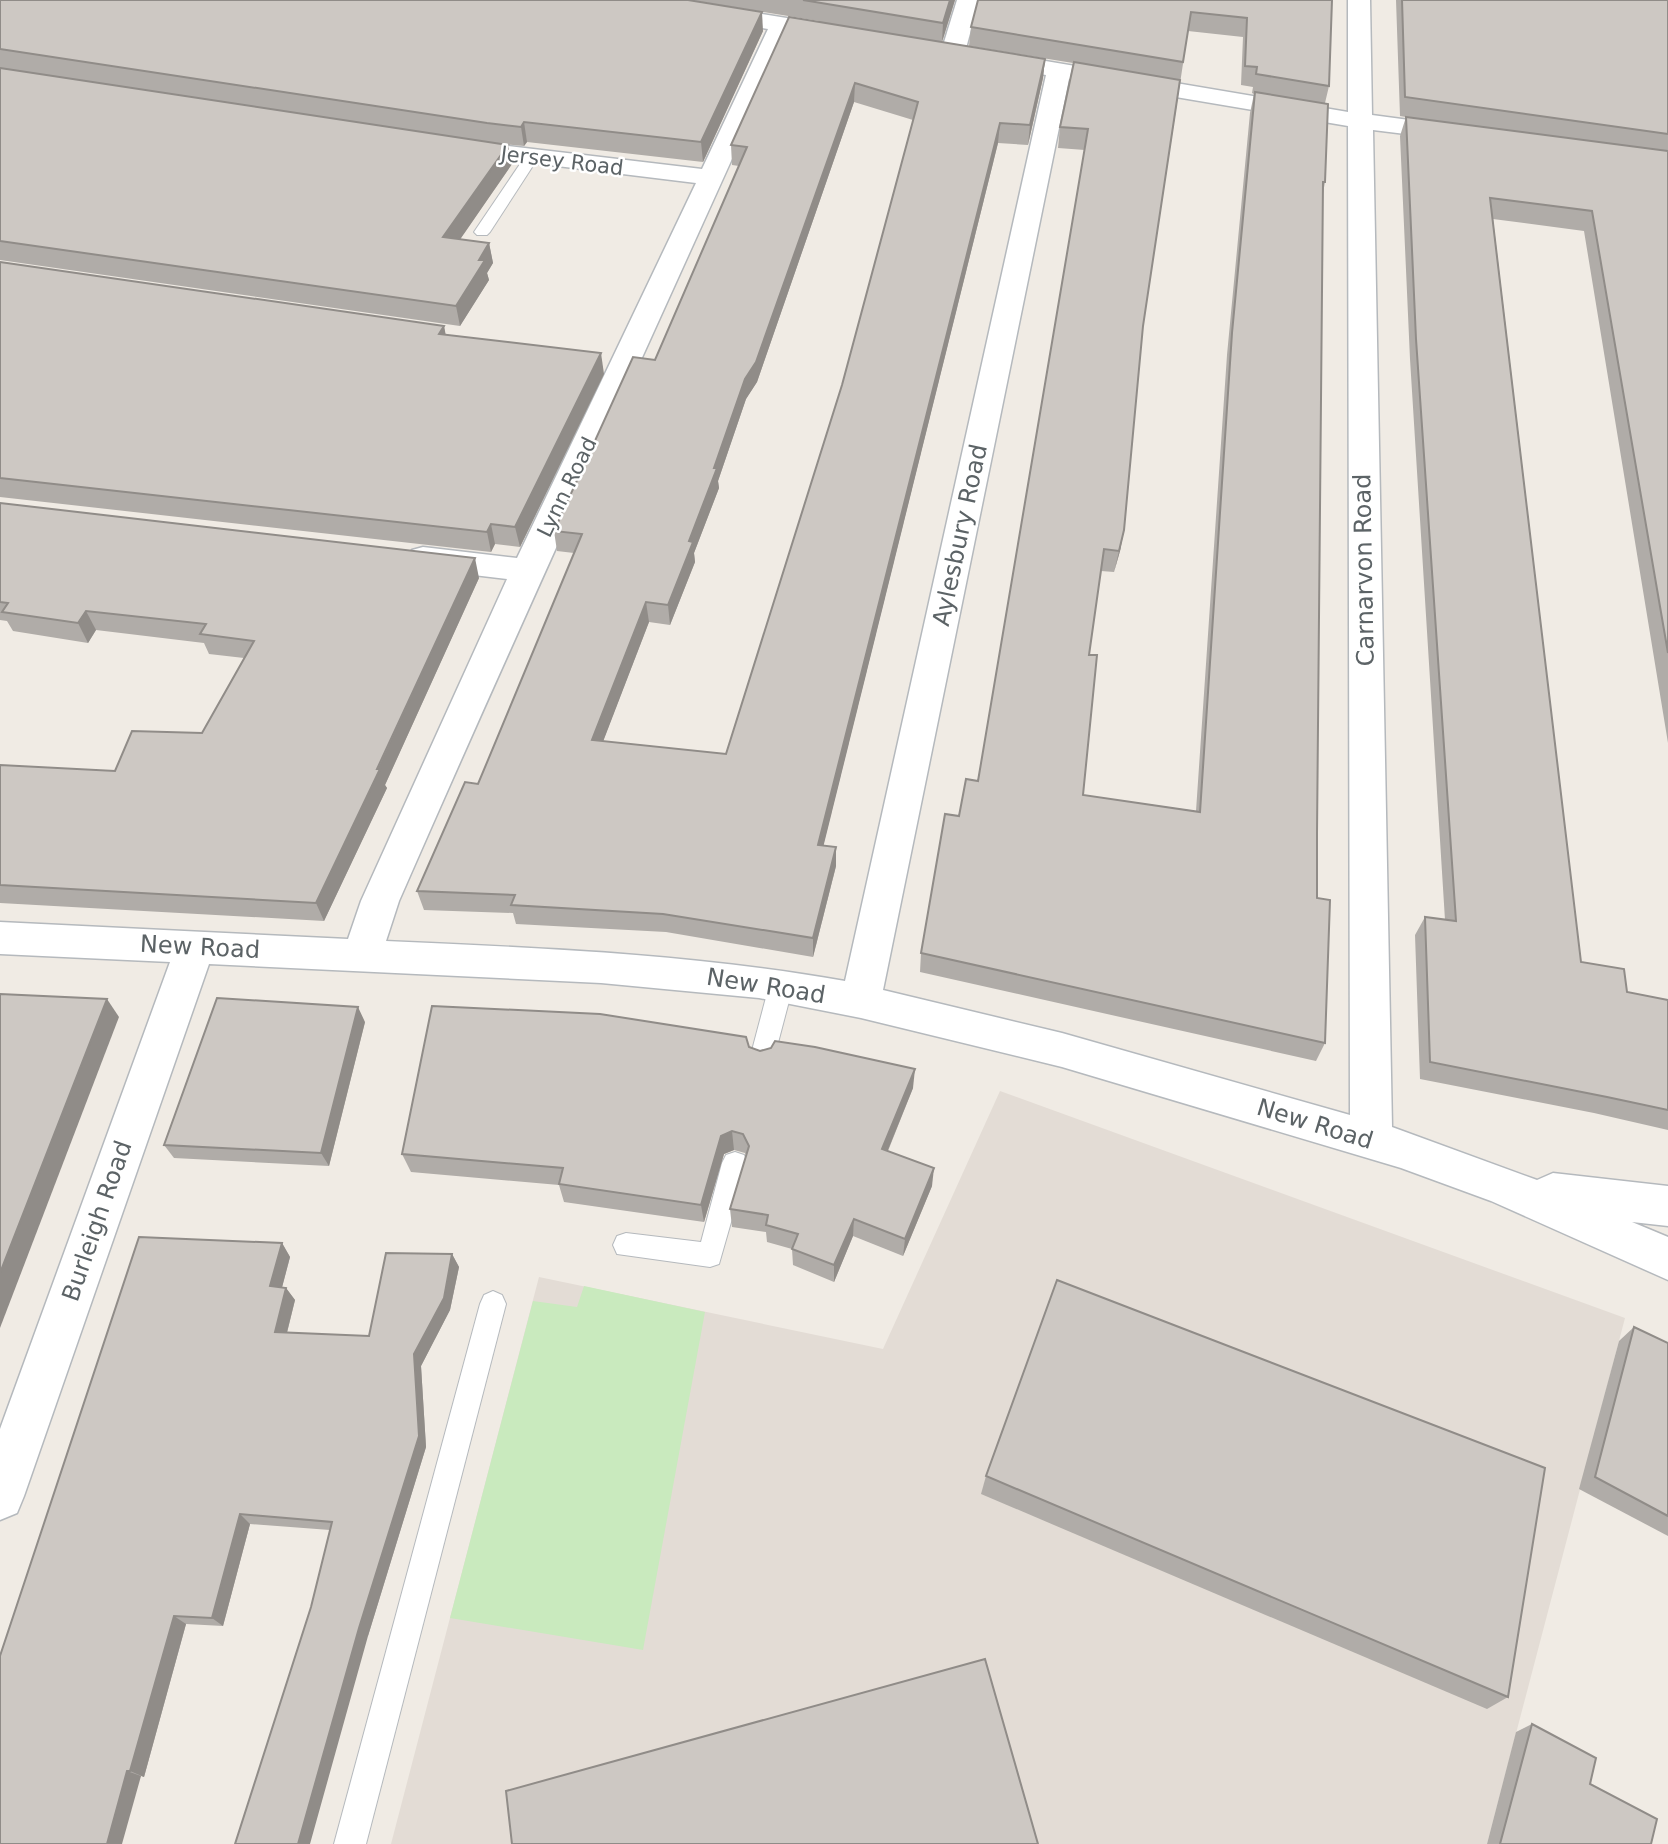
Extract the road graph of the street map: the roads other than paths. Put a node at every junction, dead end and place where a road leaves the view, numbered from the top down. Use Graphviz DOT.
graph roads {
  1 [pos="634,0"];
  2 [pos="968,0"];
  3 [pos="1359,0"];
  4 [pos="781,24"];
  5 [pos="860,37"];
  6 [pos="926,48"];
  7 [pos="953,52"];
  8 [pos="1059,70"];
  9 [pos="1359,121"];
  10 [pos="1480,137"];
  11 [pos="436,144"];
  12 [pos="531,158"];
  13 [pos="710,177"];
  14 [pos="482,232"];
  15 [pos="388,554"];
  16 [pos="527,570"];
  17 [pos="0,938"];
  18 [pos="195,947"];
  19 [pos="362,954"];
  20 [pos="781,986"];
  21 [pos="861,1001"];
  22 [pos="762,1058"];
  23 [pos="1371,1141"];
  24 [pos="735,1163"];
  25 [pos="1505,1187"];
  26 [pos="1668,1206"];
  27 [pos="626,1245"];
  28 [pos="1668,1259"];
  29 [pos="492,1304"];
  30 [pos="0,1496"];
  31 [pos="350,1844"];
  1 -- 4 [label="street"];
  2 -- 7 [label="street"];
  3 -- 9 [label="street, Carnarvon Road"];
  4 -- 5 [label="street"];
  4 -- 13 [label="street, Lynn Road"];
  6 -- 7 [label="street"];
  7 -- 8 [label="street"];
  8 -- 9 [label="street"];
  8 -- 21 [label="street, Aylesbury Road"];
  9 -- 10 [label="street"];
  9 -- 23 [label="street, Carnarvon Road"];
  11 -- 12 [label="street, Jersey Road"];
  12 -- 13 [label="street, Jersey Road"];
  12 -- 14 [label="lane"];
  13 -- 16 [label="street, Lynn Road"];
  15 -- 16 [label="street"];
  16 -- 19 [label="street, Lynn Road"];
  17 -- 18 [label="street, New Road"];
  18 -- 19 [label="street, New Road"];
  18 -- 30 [label="street, Burleigh Road"];
  19 -- 20 [label="street, New Road"];
  20 -- 21 [label="street, New Road"];
  20 -- 22 [label="lane"];
  21 -- 23 [label="street, New Road"];
  23 -- 25 [label="street, New Road"];
  24 -- 27 [label="lane"];
  25 -- 26 [label="street, New Road"];
  25 -- 28 [label="street, New Road"];
  29 -- 31 [label="lane"];
}
